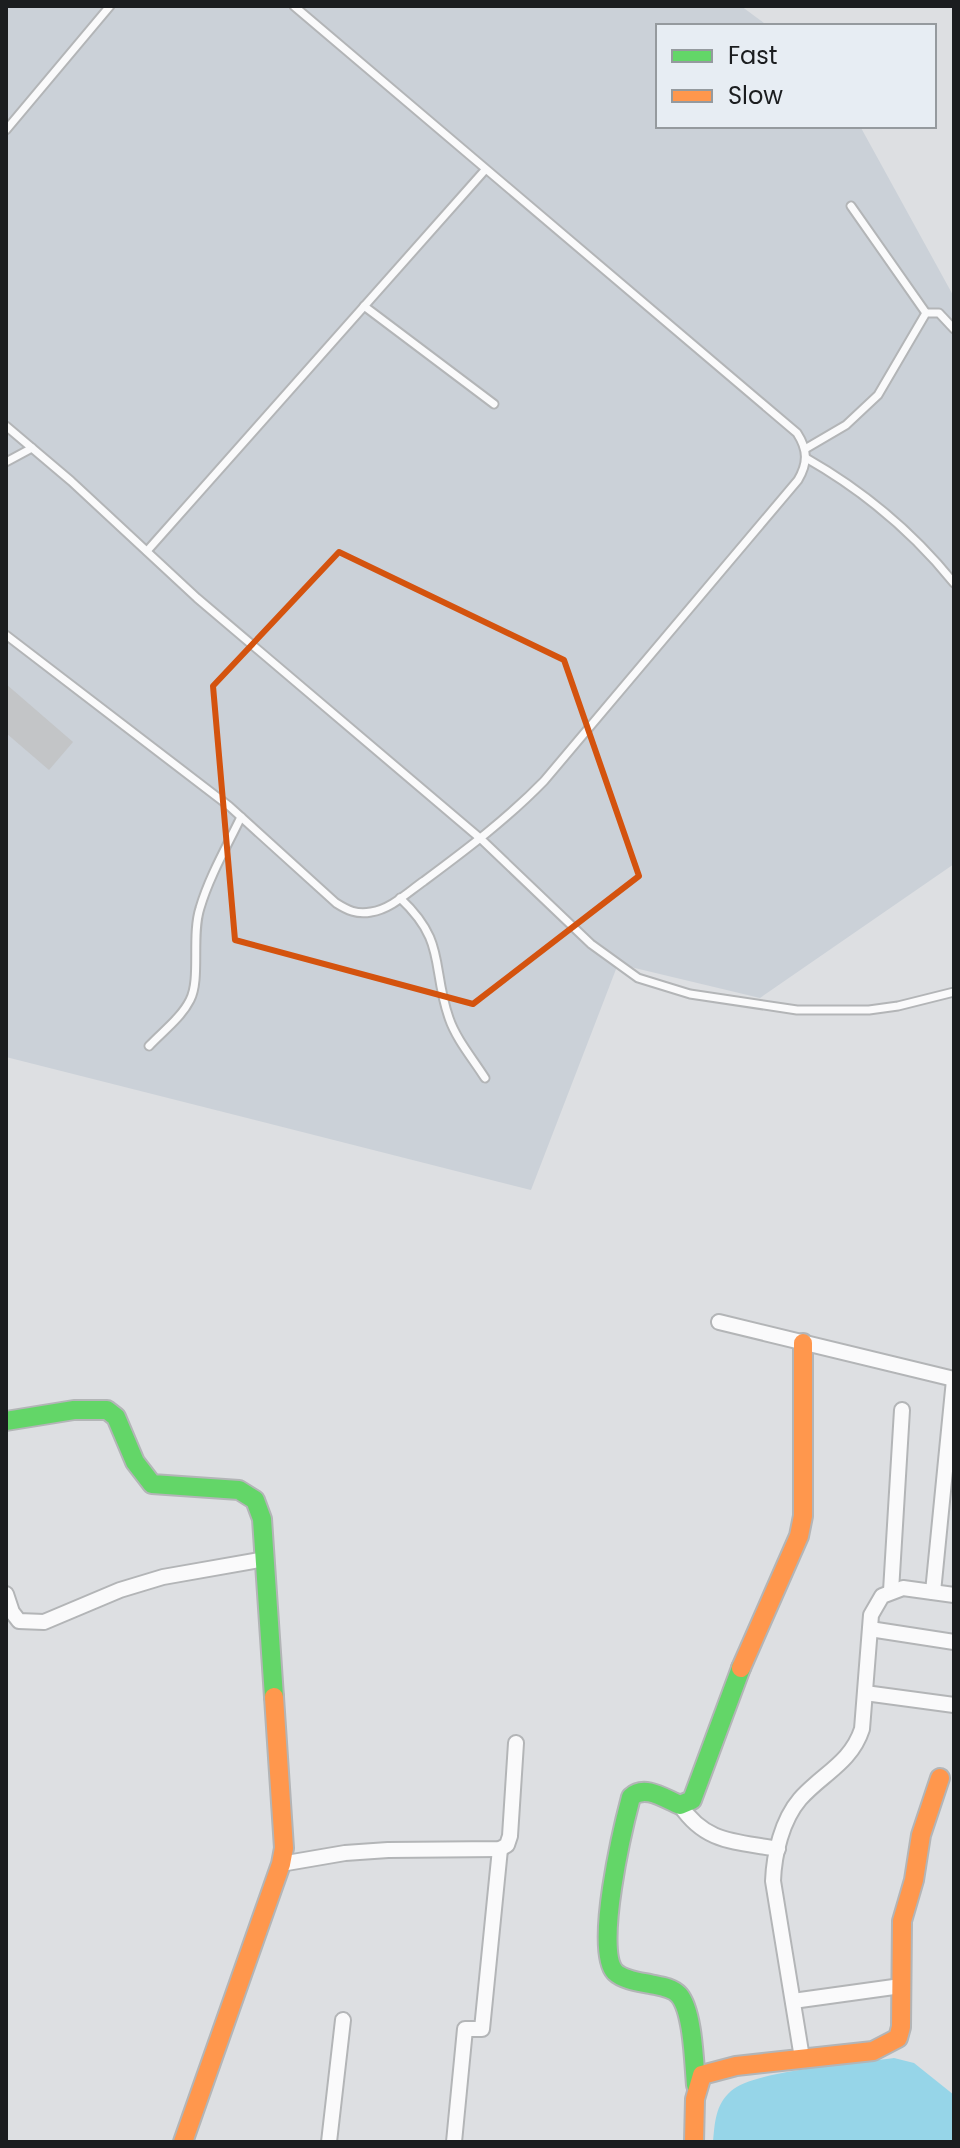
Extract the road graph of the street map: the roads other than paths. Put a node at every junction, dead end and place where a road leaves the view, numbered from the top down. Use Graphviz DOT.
graph roads {
  1 [pos="110,6"];
  2 [pos="294,6"];
  3 [pos="6,130"];
  4 [pos="485,170"];
  5 [pos="851,206"];
  6 [pos="364,306"];
  7 [pos="926,313"];
  8 [pos="954,329"];
  9 [pos="494,404"];
  10 [pos="6,426"];
  11 [pos="32,448"];
  12 [pos="805,449"];
  13 [pos="806,458"];
  14 [pos="6,462"];
  15 [pos="147,551"];
  16 [pos="954,583"];
  17 [pos="9,638"];
  18 [pos="6,648"];
  19 [pos="241,817"];
  20 [pos="481,839"];
  21 [pos="400,898"];
  22 [pos="954,992"];
  23 [pos="149,1046"];
  24 [pos="485,1078"];
  25 [pos="719,1322"];
  26 [pos="803,1343"];
  27 [pos="954,1380"];
  28 [pos="902,1410"];
  29 [pos="6,1421"];
  30 [pos="265,1559"];
  31 [pos="891,1591"];
  32 [pos="933,1592"];
  33 [pos="6,1594"];
  34 [pos="954,1595"];
  35 [pos="870,1629"];
  36 [pos="954,1642"];
  37 [pos="865,1693"];
  38 [pos="954,1705"];
  39 [pos="516,1743"];
  40 [pos="940,1778"];
  41 [pos="680,1805"];
  42 [pos="500,1849"];
  43 [pos="778,1849"];
  44 [pos="281,1864"];
  45 [pos="901,1986"];
  46 [pos="793,2001"];
  47 [pos="343,2020"];
  48 [pos="802,2058"];
  49 [pos="696,2085"];
  50 [pos="183,2142"];
  51 [pos="329,2142"];
  52 [pos="454,2142"];
  53 [pos="694,2142"];
  1 -- 3 [label="lane"];
  2 -- 4 [label="lane"];
  4 -- 6 [label="lane"];
  4 -- 12 [label="lane"];
  5 -- 7 [label="lane"];
  6 -- 9 [label="lane"];
  6 -- 15 [label="lane"];
  7 -- 8 [label="lane"];
  7 -- 12 [label="lane"];
  10 -- 11 [label="lane"];
  11 -- 14 [label="lane"];
  11 -- 15 [label="lane"];
  12 -- 13 [label="lane"];
  13 -- 16 [label="lane"];
  13 -- 20 [label="lane"];
  15 -- 20 [label="lane"];
  17 -- 18 [label="lane"];
  17 -- 19 [label="lane"];
  19 -- 21 [label="lane"];
  19 -- 23 [label="lane"];
  20 -- 21 [label="lane"];
  20 -- 22 [label="lane"];
  21 -- 24 [label="lane"];
  25 -- 26 [label="street"];
  26 -- 27 [label="street"];
  26 -- 41 [label="street"];
  27 -- 32 [label="street"];
  28 -- 31 [label="street"];
  29 -- 30 [label="street"];
  30 -- 33 [label="street"];
  30 -- 44 [label="street"];
  31 -- 32 [label="street"];
  31 -- 35 [label="street"];
  32 -- 34 [label="street"];
  35 -- 36 [label="street"];
  35 -- 37 [label="street"];
  37 -- 38 [label="street"];
  37 -- 43 [label="street"];
  39 -- 42 [label="street"];
  40 -- 45 [label="street"];
  41 -- 43 [label="street"];
  41 -- 49 [label="street"];
  42 -- 44 [label="street"];
  42 -- 52 [label="street"];
  43 -- 46 [label="street"];
  44 -- 50 [label="street"];
  45 -- 46 [label="street"];
  45 -- 48 [label="street"];
  46 -- 48 [label="street"];
  47 -- 51 [label="street"];
  48 -- 49 [label="street"];
  49 -- 53 [label="street"];
}
